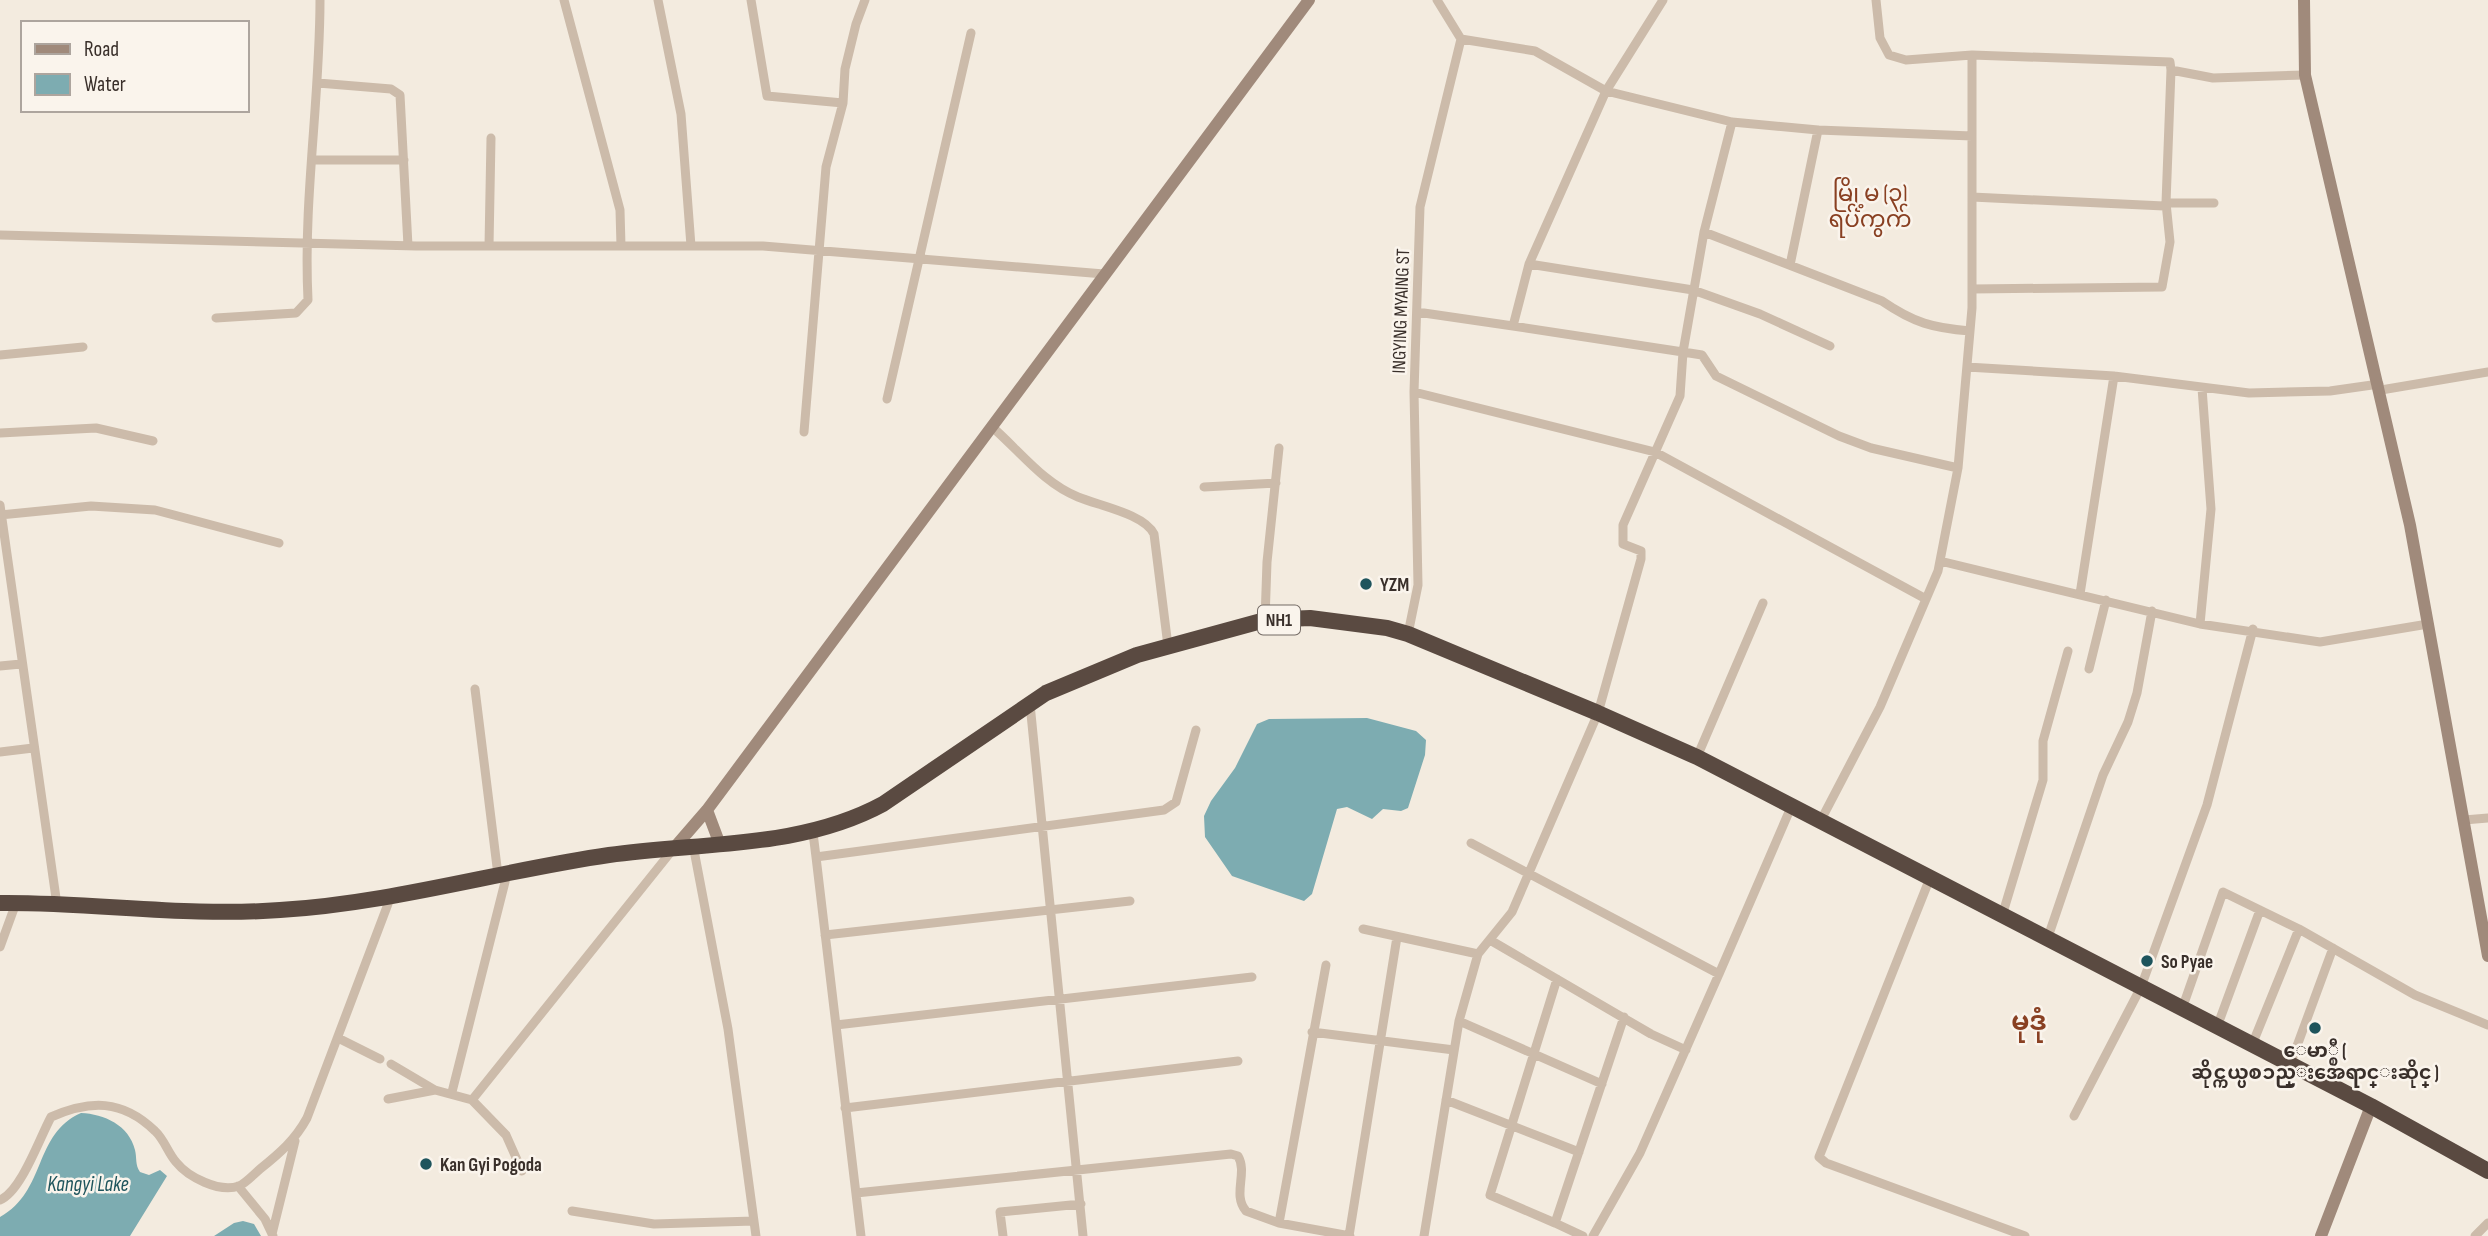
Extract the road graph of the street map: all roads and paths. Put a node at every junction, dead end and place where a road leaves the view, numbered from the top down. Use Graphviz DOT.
graph roads {
  1 [pos="320,0"];
  2 [pos="564,0"];
  3 [pos="658,0"];
  4 [pos="751,0"];
  5 [pos="865,0"];
  6 [pos="1309,0"];
  7 [pos="1437,0"];
  8 [pos="1663,0"];
  9 [pos="1876,0"];
  10 [pos="2302,1"];
  11 [pos="971,33"];
  12 [pos="1461,39"];
  13 [pos="1972,55"];
  14 [pos="2171,70"];
  15 [pos="2305,75"];
  16 [pos="318,82"];
  17 [pos="1606,91"];
  18 [pos="843,103"];
  19 [pos="1732,122"];
  20 [pos="1818,130"];
  21 [pos="1972,135"];
  22 [pos="491,138"];
  23 [pos="312,160"];
  24 [pos="404,160"];
  25 [pos="1972,197"];
  26 [pos="2166,203"];
  27 [pos="2214,203"];
  28 [pos="1704,232"];
  29 [pos="0,235"];
  30 [pos="305,243"];
  31 [pos="408,246"];
  32 [pos="489,246"];
  33 [pos="621,246"];
  34 [pos="691,246"];
  35 [pos="821,251"];
  36 [pos="919,260"];
  37 [pos="1529,264"];
  38 [pos="1790,265"];
  39 [pos="1104,274"];
  40 [pos="1973,289"];
  41 [pos="1693,290"];
  42 [pos="1417,312"];
  43 [pos="216,318"];
  44 [pos="1513,326"];
  45 [pos="1970,331"];
  46 [pos="1830,346"];
  47 [pos="83,347"];
  48 [pos="1683,352"];
  49 [pos="0,355"];
  50 [pos="1967,366"];
  51 [pos="2488,372"];
  52 [pos="2114,376"];
  53 [pos="2380,387"];
  54 [pos="2202,388"];
  55 [pos="1415,392"];
  56 [pos="887,399"];
  57 [pos="991,426"];
  58 [pos="804,432"];
  59 [pos="0,433"];
  60 [pos="153,441"];
  61 [pos="1279,448"];
  62 [pos="1656,452"];
  63 [pos="1958,468"];
  64 [pos="1276,483"];
  65 [pos="1204,487"];
  66 [pos="0,512"];
  67 [pos="279,543"];
  68 [pos="1940,561"];
  69 [pos="5,592"];
  70 [pos="2080,594"];
  71 [pos="1926,599"];
  72 [pos="2106,600"];
  73 [pos="1763,603"];
  74 [pos="2151,611"];
  75 [pos="1265,620"];
  76 [pos="2200,624"];
  77 [pos="2428,624"];
  78 [pos="2253,629"];
  79 [pos="1408,634"];
  80 [pos="1168,646"];
  81 [pos="2068,651"];
  82 [pos="21,664"];
  83 [pos="0,666"];
  84 [pos="2090,669"];
  85 [pos="475,689"];
  86 [pos="1030,704"];
  87 [pos="1598,713"];
  88 [pos="1196,730"];
  89 [pos="33,748"];
  90 [pos="0,752"];
  91 [pos="1697,757"];
  92 [pos="1792,805"];
  93 [pos="707,810"];
  94 [pos="2488,818"];
  95 [pos="1821,820"];
  96 [pos="2465,820"];
  97 [pos="1040,827"];
  98 [pos="813,833"];
  99 [pos="719,842"];
  100 [pos="1471,843"];
  101 [pos="692,845"];
  102 [pos="675,847"];
  103 [pos="816,857"];
  104 [pos="1531,873"];
  105 [pos="502,874"];
  106 [pos="1930,878"];
  107 [pos="391,896"];
  108 [pos="1130,901"];
  109 [pos="8,903"];
  110 [pos="57,905"];
  111 [pos="1048,910"];
  112 [pos="2260,910"];
  113 [pos="2002,916"];
  114 [pos="1363,929"];
  115 [pos="2299,929"];
  116 [pos="825,935"];
  117 [pos="1397,937"];
  118 [pos="1490,940"];
  119 [pos="2048,940"];
  120 [pos="0,947"];
  121 [pos="2333,948"];
  122 [pos="1478,954"];
  123 [pos="2488,956"];
  124 [pos="1326,965"];
  125 [pos="1719,974"];
  126 [pos="1252,977"];
  127 [pos="1557,979"];
  128 [pos="2141,987"];
  129 [pos="1060,999"];
  130 [pos="2182,1009"];
  131 [pos="1624,1017"];
  132 [pos="1459,1021"];
  133 [pos="836,1025"];
  134 [pos="2488,1025"];
  135 [pos="2217,1027"];
  136 [pos="1312,1032"];
  137 [pos="338,1038"];
  138 [pos="1379,1042"];
  139 [pos="2252,1045"];
  140 [pos="1686,1050"];
  141 [pos="1454,1051"];
  142 [pos="1532,1053"];
  143 [pos="380,1059"];
  144 [pos="1238,1061"];
  145 [pos="391,1064"];
  146 [pos="2290,1065"];
  147 [pos="1067,1084"];
  148 [pos="1602,1084"];
  149 [pos="435,1090"];
  150 [pos="452,1092"];
  151 [pos="388,1099"];
  152 [pos="472,1100"];
  153 [pos="1446,1100"];
  154 [pos="2371,1106"];
  155 [pos="845,1108"];
  156 [pos="2074,1116"];
  157 [pos="1510,1125"];
  158 [pos="295,1139"];
  159 [pos="1579,1152"];
  160 [pos="2487,1169"];
  161 [pos="522,1171"];
  162 [pos="1078,1172"];
  163 [pos="238,1186"];
  164 [pos="856,1193"];
  165 [pos="0,1200"];
  166 [pos="1081,1204"];
  167 [pos="572,1211"];
  168 [pos="754,1221"];
  169 [pos="1279,1223"];
  170 [pos="1555,1223"];
  171 [pos="2488,1223"];
  172 [pos="273,1235"];
  173 [pos="756,1236"];
  174 [pos="861,1236"];
  175 [pos="1003,1236"];
  176 [pos="1083,1236"];
  177 [pos="1349,1236"];
  178 [pos="1424,1236"];
  179 [pos="1583,1236"];
  180 [pos="1593,1236"];
  181 [pos="2025,1236"];
  182 [pos="2322,1236"];
  183 [pos="2475,1236"];
  1 -- 16 [label="street"];
  2 -- 33 [label="street"];
  3 -- 34 [label="street"];
  4 -- 18 [label="street"];
  5 -- 18 [label="street"];
  6 -- 39 [label="main road"];
  7 -- 12 [label="street"];
  8 -- 17 [label="street"];
  9 -- 13 [label="street"];
  10 -- 15 [label="main road"];
  11 -- 36 [label="street"];
  12 -- 17 [label="street"];
  12 -- 42 [label="street, INGYING MYAING ST"];
  13 -- 14 [label="street"];
  13 -- 21 [label="street"];
  14 -- 15 [label="street"];
  14 -- 26 [label="street"];
  15 -- 53 [label="main road"];
  16 -- 23 [label="street"];
  16 -- 24 [label="street"];
  17 -- 19 [label="street"];
  17 -- 37 [label="street"];
  18 -- 35 [label="street"];
  19 -- 20 [label="street"];
  19 -- 28 [label="street"];
  20 -- 21 [label="street"];
  20 -- 38 [label="street"];
  21 -- 25 [label="street"];
  22 -- 32 [label="street"];
  23 -- 24 [label="street"];
  23 -- 30 [label="street"];
  24 -- 31 [label="street"];
  25 -- 26 [label="street"];
  25 -- 40 [label="street"];
  26 -- 27 [label="street"];
  26 -- 40 [label="street"];
  28 -- 38 [label="street"];
  28 -- 41 [label="street"];
  29 -- 30 [label="street"];
  30 -- 31 [label="street"];
  30 -- 43 [label="street"];
  31 -- 32 [label="street"];
  32 -- 33 [label="street"];
  33 -- 34 [label="street"];
  34 -- 35 [label="street"];
  35 -- 36 [label="street"];
  35 -- 58 [label="street"];
  36 -- 39 [label="street"];
  36 -- 56 [label="street"];
  37 -- 41 [label="street"];
  37 -- 44 [label="street"];
  38 -- 45 [label="street"];
  39 -- 57 [label="main road"];
  40 -- 45 [label="street"];
  41 -- 46 [label="street"];
  41 -- 48 [label="street"];
  42 -- 44 [label="street"];
  42 -- 55 [label="street, INGYING MYAING ST"];
  44 -- 48 [label="street"];
  45 -- 50 [label="street"];
  47 -- 49 [label="street"];
  48 -- 62 [label="street"];
  48 -- 63 [label="street"];
  50 -- 52 [label="street"];
  50 -- 63 [label="street"];
  51 -- 53 [label="street"];
  52 -- 54 [label="street"];
  52 -- 70 [label="street"];
  53 -- 54 [label="street"];
  53 -- 77 [label="main road"];
  54 -- 76 [label="street"];
  55 -- 62 [label="street"];
  55 -- 79 [label="street, INGYING MYAING ST"];
  57 -- 80 [label="street"];
  57 -- 93 [label="main road"];
  59 -- 60 [label="street"];
  61 -- 64 [label="street"];
  62 -- 71 [label="street"];
  62 -- 87 [label="street"];
  63 -- 68 [label="street"];
  64 -- 65 [label="street"];
  64 -- 75 [label="street"];
  66 -- 67 [label="street"];
  66 -- 69 [label="street"];
  68 -- 70 [label="street"];
  68 -- 71 [label="street"];
  69 -- 82 [label="street"];
  70 -- 72 [label="street"];
  71 -- 95 [label="street"];
  72 -- 74 [label="street"];
  72 -- 84 [label="street"];
  73 -- 91 [label="street"];
  74 -- 76 [label="street"];
  74 -- 119 [label="street"];
  75 -- 79 [label="highway, NH1"];
  75 -- 80 [label="highway, NH1"];
  76 -- 78 [label="street"];
  77 -- 78 [label="street"];
  77 -- 96 [label="main road"];
  78 -- 128 [label="street"];
  79 -- 87 [label="highway, NH1"];
  80 -- 86 [label="highway, NH1"];
  81 -- 113 [label="street"];
  82 -- 83 [label="street"];
  82 -- 89 [label="street"];
  85 -- 105 [label="street"];
  86 -- 97 [label="street"];
  86 -- 98 [label="highway, NH1"];
  87 -- 91 [label="highway, NH1"];
  87 -- 104 [label="street"];
  88 -- 97 [label="street"];
  89 -- 90 [label="street"];
  89 -- 110 [label="street"];
  91 -- 92 [label="highway, NH1"];
  92 -- 95 [label="highway, NH1"];
  92 -- 125 [label="street"];
  93 -- 99 [label="main road"];
  93 -- 102 [label="main road"];
  94 -- 96 [label="street"];
  95 -- 106 [label="highway, NH1"];
  96 -- 123 [label="main road"];
  97 -- 103 [label="street"];
  97 -- 111 [label="street"];
  98 -- 99 [label="highway, NH1"];
  98 -- 103 [label="street"];
  99 -- 101 [label="highway, NH1"];
  100 -- 104 [label="street"];
  101 -- 102 [label="highway, NH1"];
  101 -- 168 [label="street"];
  102 -- 105 [label="highway, NH1"];
  102 -- 152 [label="street"];
  103 -- 116 [label="street"];
  104 -- 118 [label="street"];
  104 -- 125 [label="street"];
  105 -- 107 [label="highway, NH1"];
  105 -- 150 [label="street"];
  106 -- 113 [label="highway, NH1"];
  106 -- 181 [label="street"];
  107 -- 110 [label="highway, NH1"];
  107 -- 137 [label="street"];
  108 -- 111 [label="street"];
  109 -- 110 [label="highway, NH1"];
  109 -- 120 [label="street"];
  111 -- 116 [label="street"];
  111 -- 129 [label="street"];
  112 -- 115 [label="street"];
  112 -- 130 [label="street"];
  112 -- 135 [label="street"];
  113 -- 119 [label="highway, NH1"];
  114 -- 117 [label="street"];
  115 -- 121 [label="street"];
  115 -- 139 [label="street"];
  116 -- 133 [label="street"];
  117 -- 122 [label="street"];
  117 -- 138 [label="street"];
  118 -- 122 [label="street"];
  118 -- 127 [label="street"];
  119 -- 128 [label="highway, NH1"];
  121 -- 134 [label="street"];
  121 -- 146 [label="street"];
  122 -- 132 [label="street"];
  124 -- 136 [label="street"];
  125 -- 140 [label="street"];
  126 -- 129 [label="street"];
  127 -- 131 [label="street"];
  127 -- 142 [label="street"];
  128 -- 130 [label="highway, NH1"];
  128 -- 156 [label="street"];
  129 -- 133 [label="street"];
  129 -- 147 [label="street"];
  130 -- 135 [label="highway, NH1"];
  131 -- 140 [label="street"];
  131 -- 148 [label="street"];
  132 -- 141 [label="street"];
  132 -- 142 [label="street"];
  133 -- 155 [label="street"];
  135 -- 139 [label="highway, NH1"];
  136 -- 138 [label="street"];
  136 -- 169 [label="street"];
  137 -- 143 [label="street"];
  137 -- 158 [label="street"];
  138 -- 141 [label="street"];
  138 -- 177 [label="street"];
  139 -- 146 [label="highway, NH1"];
  140 -- 180 [label="street"];
  141 -- 153 [label="street"];
  142 -- 148 [label="street"];
  142 -- 157 [label="street"];
  144 -- 147 [label="street"];
  145 -- 149 [label="street"];
  146 -- 154 [label="highway, NH1"];
  147 -- 155 [label="street"];
  147 -- 162 [label="street"];
  148 -- 159 [label="street"];
  149 -- 150 [label="street"];
  149 -- 151 [label="street"];
  150 -- 152 [label="street"];
  152 -- 161 [label="street"];
  153 -- 157 [label="street"];
  153 -- 178 [label="street"];
  154 -- 160 [label="highway, NH1"];
  154 -- 182 [label="main road"];
  155 -- 164 [label="street"];
  157 -- 159 [label="street"];
  157 -- 170 [label="street"];
  158 -- 163 [label="street"];
  158 -- 172 [label="street"];
  159 -- 170 [label="street"];
  162 -- 164 [label="street"];
  162 -- 166 [label="street"];
  162 -- 169 [label="street"];
  163 -- 165 [label="street"];
  163 -- 172 [label="street"];
  164 -- 174 [label="street"];
  166 -- 175 [label="street"];
  166 -- 176 [label="street"];
  167 -- 168 [label="street"];
  168 -- 173 [label="street"];
  169 -- 177 [label="street"];
  170 -- 179 [label="street"];
  171 -- 183 [label="street"];
}
